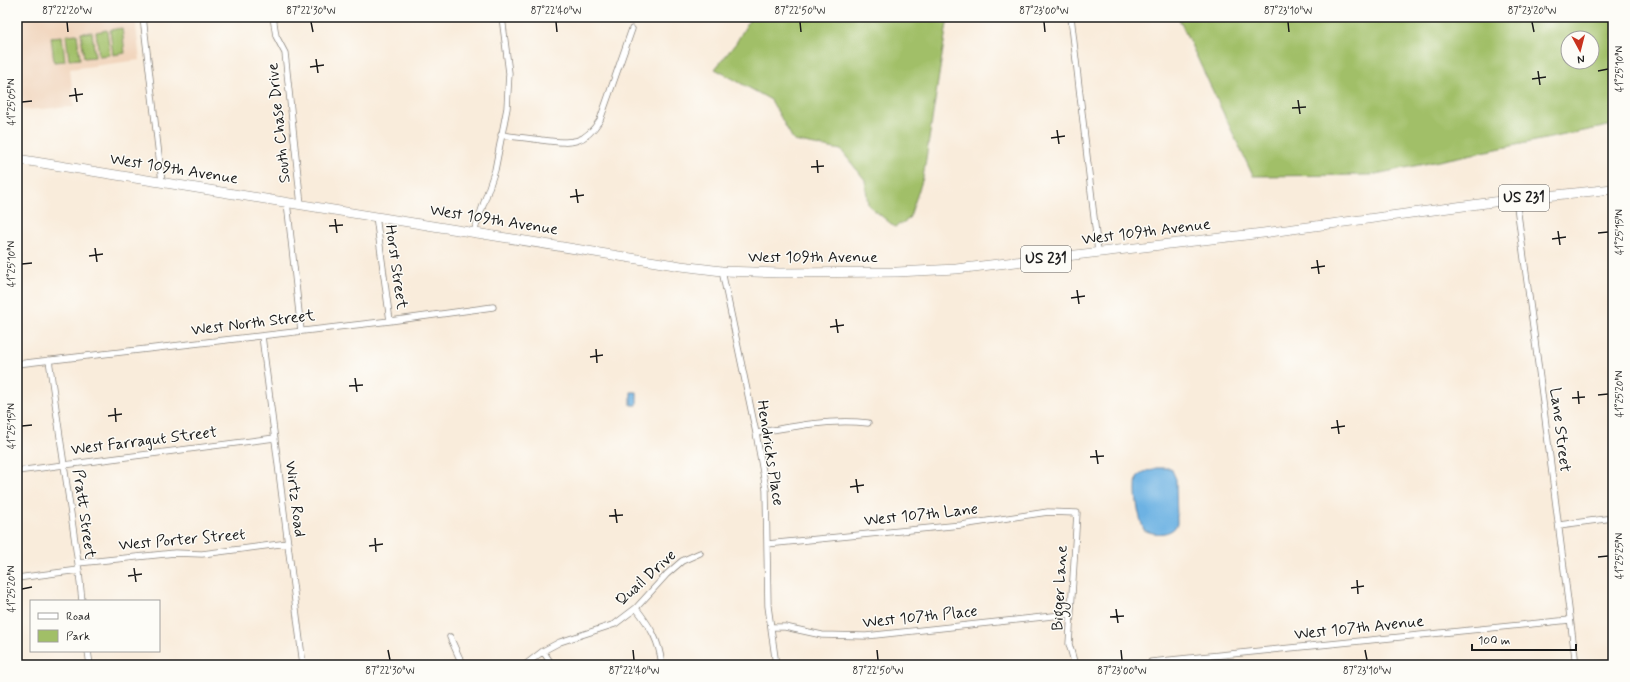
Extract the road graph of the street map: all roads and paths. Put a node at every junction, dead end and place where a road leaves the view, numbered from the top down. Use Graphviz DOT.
graph roads {
  1 [pos="143,17"];
  2 [pos="273,17"];
  3 [pos="502,17"];
  4 [pos="1071,17"];
  5 [pos="632,29"];
  6 [pos="501,135"];
  7 [pos="17,159"];
  8 [pos="162,182"];
  9 [pos="1613,189"];
  10 [pos="1516,199"];
  11 [pos="287,202"];
  12 [pos="301,205"];
  13 [pos="376,216"];
  14 [pos="474,232"];
  15 [pos="1098,252"];
  16 [pos="722,271"];
  17 [pos="493,307"];
  18 [pos="390,321"];
  19 [pos="301,331"];
  20 [pos="262,336"];
  21 [pos="49,360"];
  22 [pos="17,364"];
  23 [pos="868,423"];
  24 [pos="756,433"];
  25 [pos="275,438"];
  26 [pos="64,464"];
  27 [pos="17,471"];
  28 [pos="1077,513"];
  29 [pos="1613,518"];
  30 [pos="1559,525"];
  31 [pos="288,543"];
  32 [pos="767,544"];
  33 [pos="700,553"];
  34 [pos="78,563"];
  35 [pos="79,570"];
  36 [pos="17,578"];
  37 [pos="82,600"];
  38 [pos="636,608"];
  39 [pos="1071,614"];
  40 [pos="1570,620"];
  41 [pos="772,628"];
  42 [pos="450,637"];
  43 [pos="543,651"];
  44 [pos="88,652"];
  45 [pos="1151,662"];
  46 [pos="1613,662"];
  47 [pos="90,665"];
  48 [pos="303,665"];
  49 [pos="465,665"];
  50 [pos="526,665"];
  51 [pos="552,665"];
  52 [pos="662,665"];
  53 [pos="776,665"];
  54 [pos="1075,665"];
  55 [pos="1576,665"];
  56 [pos="1592,665"];
  1 -- 8 [label="street"];
  2 -- 12 [label="street, South Chase Drive"];
  3 -- 6 [label="street"];
  4 -- 15 [label="street"];
  5 -- 6 [label="street"];
  6 -- 14 [label="street"];
  7 -- 8 [label="main road, West 109th Avenue / US 231"];
  8 -- 11 [label="main road, West 109th Avenue / US 231"];
  9 -- 10 [label="main road, West 109th Avenue / US 231"];
  10 -- 15 [label="main road, West 109th Avenue / US 231"];
  10 -- 30 [label="street, Lane Street"];
  11 -- 12 [label="main road, West 109th Avenue / US 231"];
  11 -- 19 [label="street"];
  12 -- 13 [label="main road, West 109th Avenue / US 231"];
  13 -- 14 [label="main road, West 109th Avenue / US 231"];
  13 -- 18 [label="street, Horst Street"];
  14 -- 16 [label="main road, West 109th Avenue / US 231"];
  15 -- 16 [label="main road, West 109th Avenue / US 231"];
  16 -- 24 [label="street, Hendricks Place"];
  17 -- 18 [label="street, West North Street"];
  18 -- 19 [label="street, West North Street"];
  19 -- 20 [label="street, West North Street"];
  20 -- 21 [label="street, West North Street"];
  20 -- 25 [label="street, Wirtz Road"];
  21 -- 22 [label="street, West North Street"];
  21 -- 26 [label="street, Pratt Street"];
  23 -- 24 [label="street"];
  24 -- 32 [label="street, Hendricks Place"];
  25 -- 26 [label="street, West Farragut Street"];
  25 -- 31 [label="street, Wirtz Road"];
  26 -- 27 [label="street, West Farragut Street"];
  26 -- 34 [label="street, Pratt Street"];
  28 -- 32 [label="street, West 107th Lane"];
  28 -- 39 [label="street, Bigger Lane"];
  29 -- 30 [label="street"];
  30 -- 40 [label="street, Lane Street"];
  31 -- 34 [label="street, West Porter Street"];
  31 -- 48 [label="street, Wirtz Road"];
  32 -- 41 [label="street, Hendricks Place"];
  33 -- 38 [label="street, Quail Drive"];
  34 -- 35 [label="street, Pratt Street"];
  35 -- 36 [label="street"];
  35 -- 37 [label="street, Pratt Street"];
  38 -- 43 [label="street, Quail Drive"];
  38 -- 52 [label="street"];
  39 -- 41 [label="street, West 107th Place"];
  39 -- 54 [label="street, Bigger Lane"];
  40 -- 45 [label="street, West 107th Avenue"];
  40 -- 55 [label="street, Lane Street"];
  41 -- 53 [label="street, Hendricks Place"];
  42 -- 49 [label="street"];
  43 -- 50 [label="street, Quail Drive"];
  43 -- 51 [label="street"];
  44 -- 47 [label="street"];
  46 -- 56 [label="street"];
}
